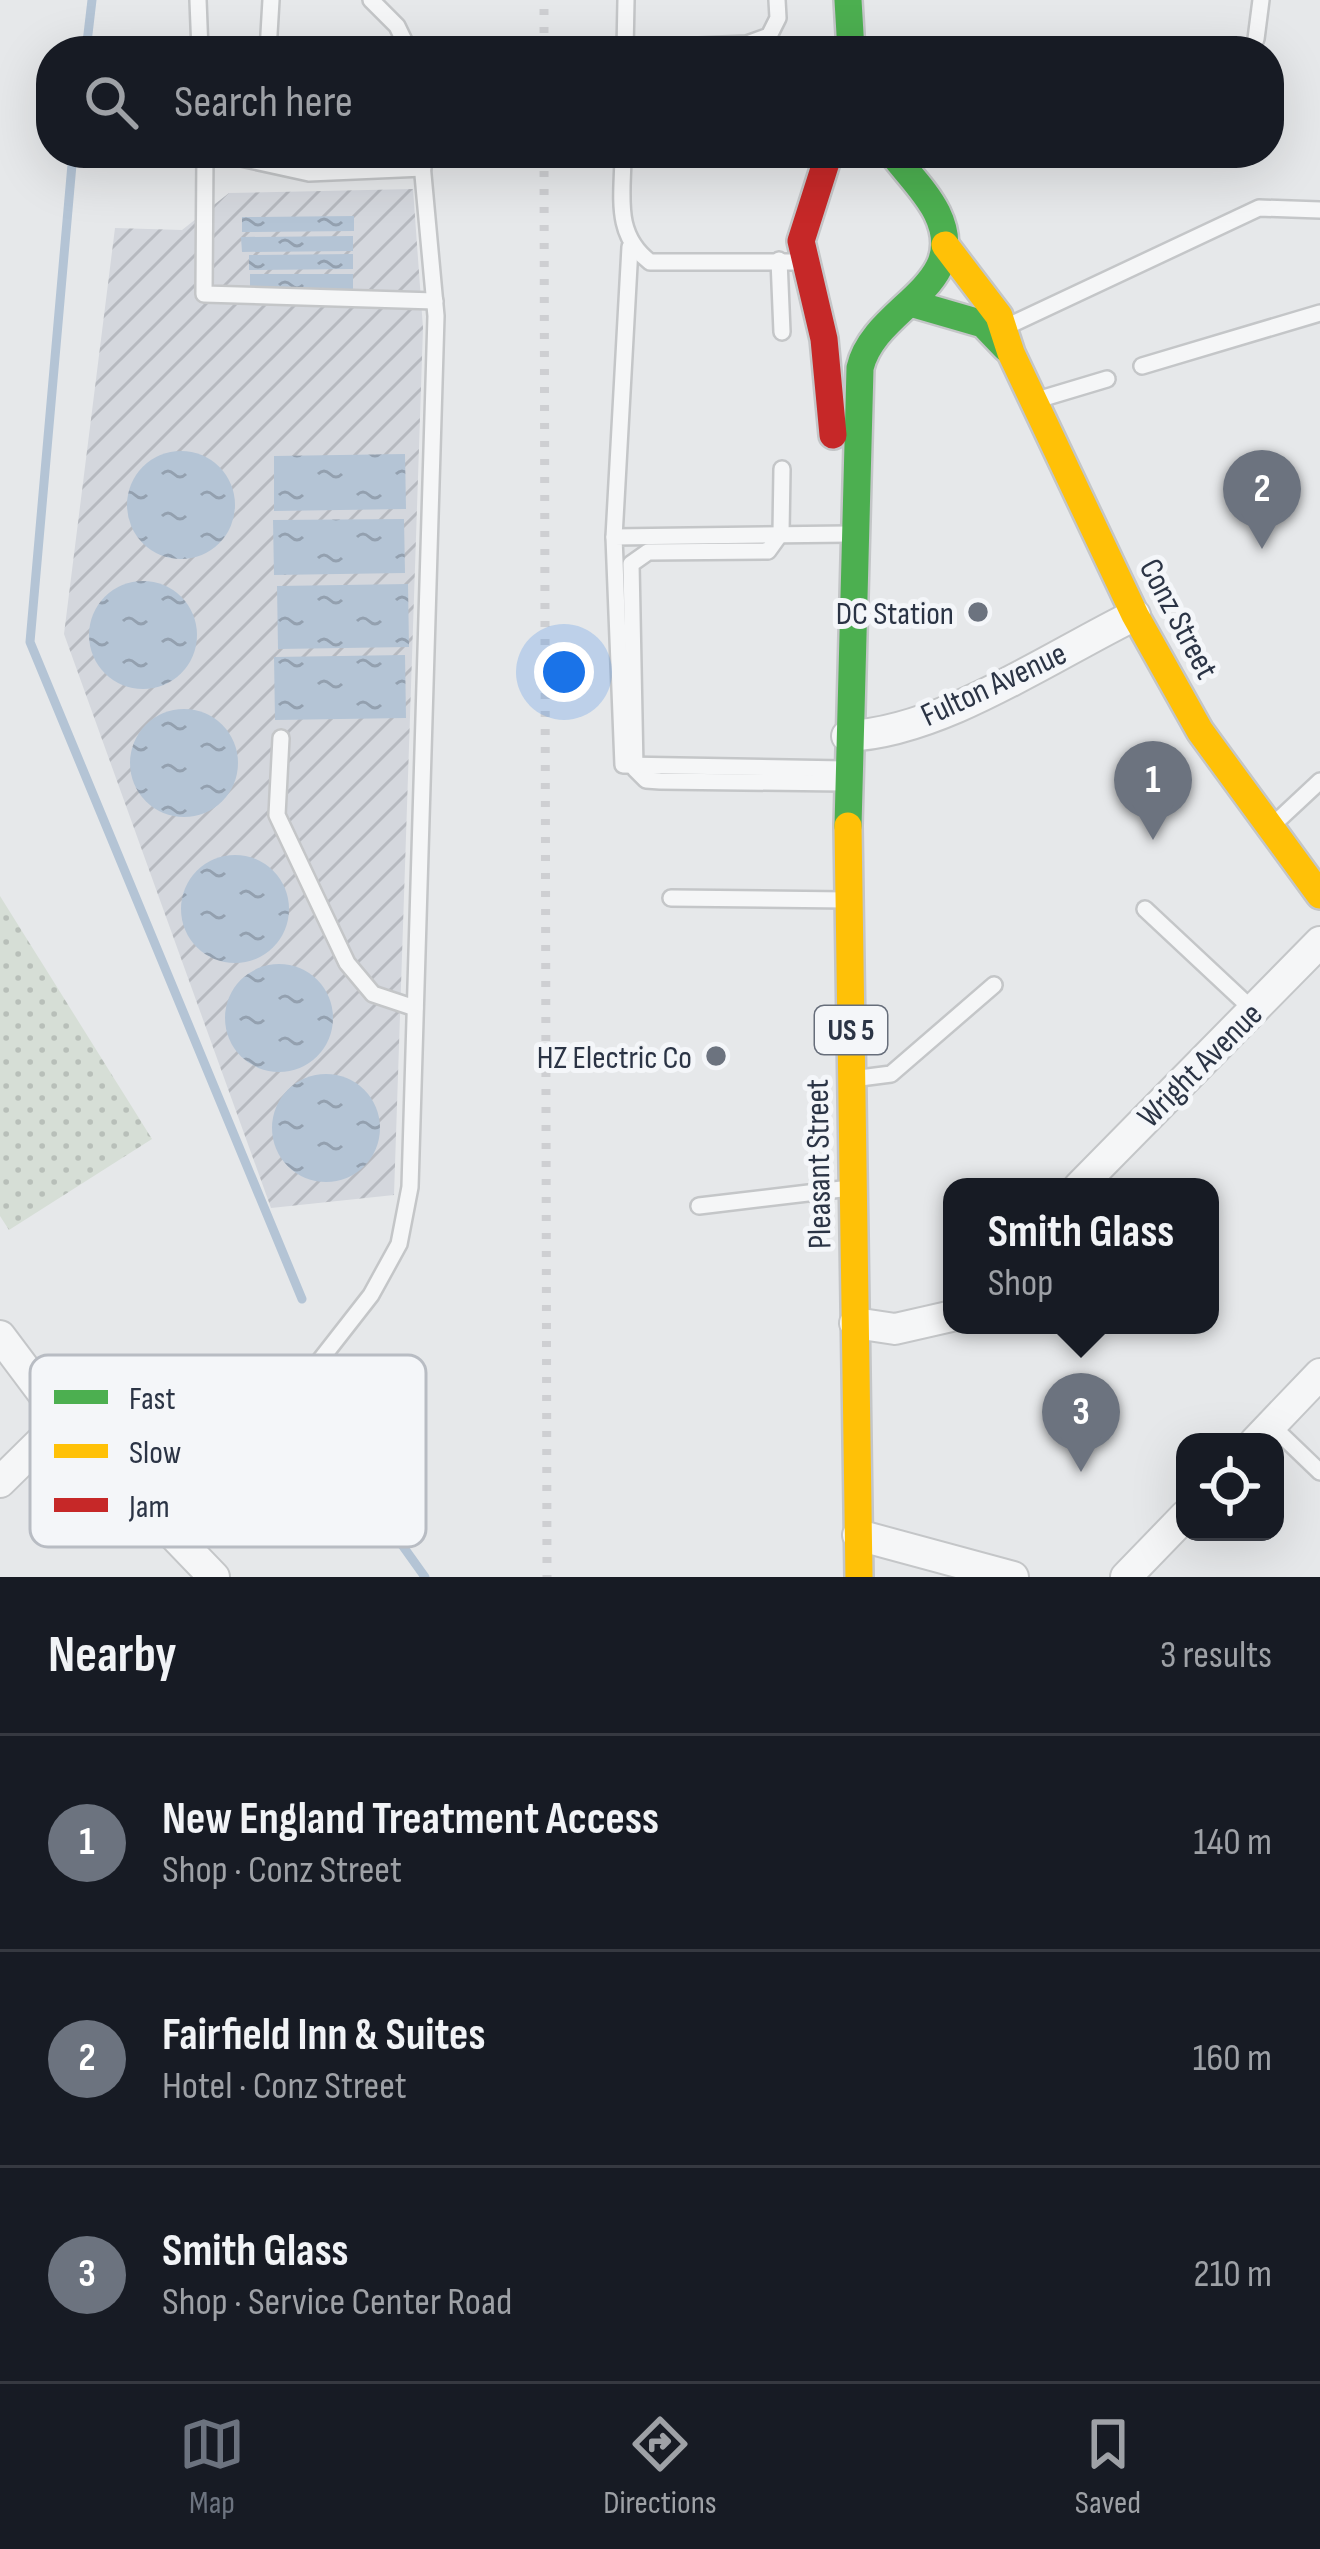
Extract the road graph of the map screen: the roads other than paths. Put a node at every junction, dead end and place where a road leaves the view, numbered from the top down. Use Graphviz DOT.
graph roads {
  1 [pos="199,0"];
  2 [pos="271,0"];
  3 [pos="371,0"];
  4 [pos="626,0"];
  5 [pos="777,0"];
  6 [pos="828,0"];
  7 [pos="848,0"];
  8 [pos="1261,0"];
  9 [pos="200,36"];
  10 [pos="269,36"];
  11 [pos="402,36"];
  12 [pos="625,36"];
  13 [pos="769,36"];
  14 [pos="827,36"];
  15 [pos="850,36"];
  16 [pos="1256,36"];
  17 [pos="205,168"];
  18 [pos="293,168"];
  19 [pos="353,168"];
  20 [pos="423,168"];
  21 [pos="623,168"];
  22 [pos="825,168"];
  23 [pos="872,168"];
  24 [pos="816,201"];
  25 [pos="1320,210"];
  26 [pos="945,245"];
  27 [pos="630,247"];
  28 [pos="799,262"];
  29 [pos="435,301"];
  30 [pos="909,307"];
  31 [pos="1320,313"];
  32 [pos="782,332"];
  33 [pos="1007,341"];
  34 [pos="1142,366"];
  35 [pos="1106,379"];
  36 [pos="1034,401"];
  37 [pos="782,469"];
  38 [pos="782,533"];
  39 [pos="849,534"];
  40 [pos="614,537"];
  41 [pos="1135,615"];
  42 [pos="847,736"];
  43 [pos="281,738"];
  44 [pos="635,765"];
  45 [pos="847,776"];
  46 [pos="1320,781"];
  47 [pos="1268,830"];
  48 [pos="1320,895"];
  49 [pos="671,898"];
  50 [pos="849,900"];
  51 [pos="1145,909"];
  52 [pos="1320,942"];
  53 [pos="994,985"];
  54 [pos="415,1008"];
  55 [pos="1253,1010"];
  56 [pos="851,1079"];
  57 [pos="1088,1178"];
  58 [pos="853,1188"];
  59 [pos="699,1206"];
  60 [pos="943,1318"];
  61 [pos="855,1323"];
  62 [pos="0,1336"];
  63 [pos="324,1355"];
  64 [pos="1320,1374"];
  65 [pos="30,1376"];
  66 [pos="1264,1433"];
  67 [pos="1284,1448"];
  68 [pos="30,1452"];
  69 [pos="1320,1472"];
  70 [pos="0,1482"];
  71 [pos="1176,1525"];
  72 [pos="858,1535"];
  73 [pos="181,1563"];
  74 [pos="214,1577"];
  75 [pos="859,1577"];
  76 [pos="1013,1577"];
  77 [pos="1126,1577"];
  1 -- 9 [label="lane"];
  2 -- 10 [label="lane"];
  3 -- 11 [label="lane"];
  4 -- 12 [label="lane"];
  5 -- 13 [label="lane"];
  6 -- 14 [label="main road"];
  7 -- 15 [label="main road"];
  8 -- 16 [label="lane"];
  17 -- 29 [label="lane"];
  18 -- 19 [label="lane"];
  20 -- 29 [label="lane"];
  21 -- 27 [label="lane"];
  22 -- 24 [label="main road, US 5"];
  23 -- 24 [label="main road"];
  23 -- 26 [label="main road"];
  24 -- 28 [label="main road, US 5"];
  25 -- 33 [label="lane"];
  26 -- 30 [label="main road, Pleasant Street / US 5"];
  26 -- 33 [label="main road, Conz Street"];
  27 -- 28 [label="lane"];
  27 -- 40 [label="lane"];
  28 -- 30 [label="main road"];
  28 -- 32 [label="lane"];
  28 -- 39 [label="main road, Pleasant Street / US 5"];
  29 -- 54 [label="lane"];
  30 -- 33 [label="main road, Conz Street"];
  30 -- 39 [label="main road, Pleasant Street / US 5"];
  31 -- 34 [label="lane"];
  33 -- 36 [label="main road, Conz Street"];
  35 -- 36 [label="lane"];
  36 -- 41 [label="main road, Conz Street"];
  37 -- 38 [label="lane"];
  38 -- 39 [label="lane"];
  38 -- 40 [label="lane"];
  38 -- 44 [label="lane"];
  39 -- 42 [label="main road, Pleasant Street / US 5"];
  40 -- 44 [label="lane"];
  41 -- 42 [label="street, Fulton Avenue"];
  41 -- 47 [label="main road, Conz Street"];
  42 -- 45 [label="main road, Pleasant Street / US 5"];
  43 -- 54 [label="lane"];
  44 -- 45 [label="lane"];
  45 -- 50 [label="main road, Pleasant Street / US 5"];
  46 -- 47 [label="lane"];
  47 -- 48 [label="main road, Conz Street"];
  49 -- 50 [label="lane"];
  50 -- 56 [label="main road, Pleasant Street / US 5"];
  51 -- 55 [label="lane"];
  52 -- 55 [label="street, Wright Avenue"];
  53 -- 56 [label="lane"];
  54 -- 63 [label="lane"];
  55 -- 57 [label="street, Wright Avenue"];
  56 -- 58 [label="main road, Pleasant Street / US 5"];
  58 -- 59 [label="lane"];
  58 -- 61 [label="main road, Pleasant Street / US 5"];
  60 -- 61 [label="street"];
  61 -- 72 [label="main road, Pleasant Street / US 5"];
  62 -- 65 [label="street"];
  64 -- 66 [label="street"];
  67 -- 69 [label="lane"];
  68 -- 70 [label="street"];
  71 -- 77 [label="street"];
  72 -- 75 [label="main road, Pleasant Street / US 5"];
  72 -- 76 [label="street"];
  73 -- 74 [label="street"];
}
